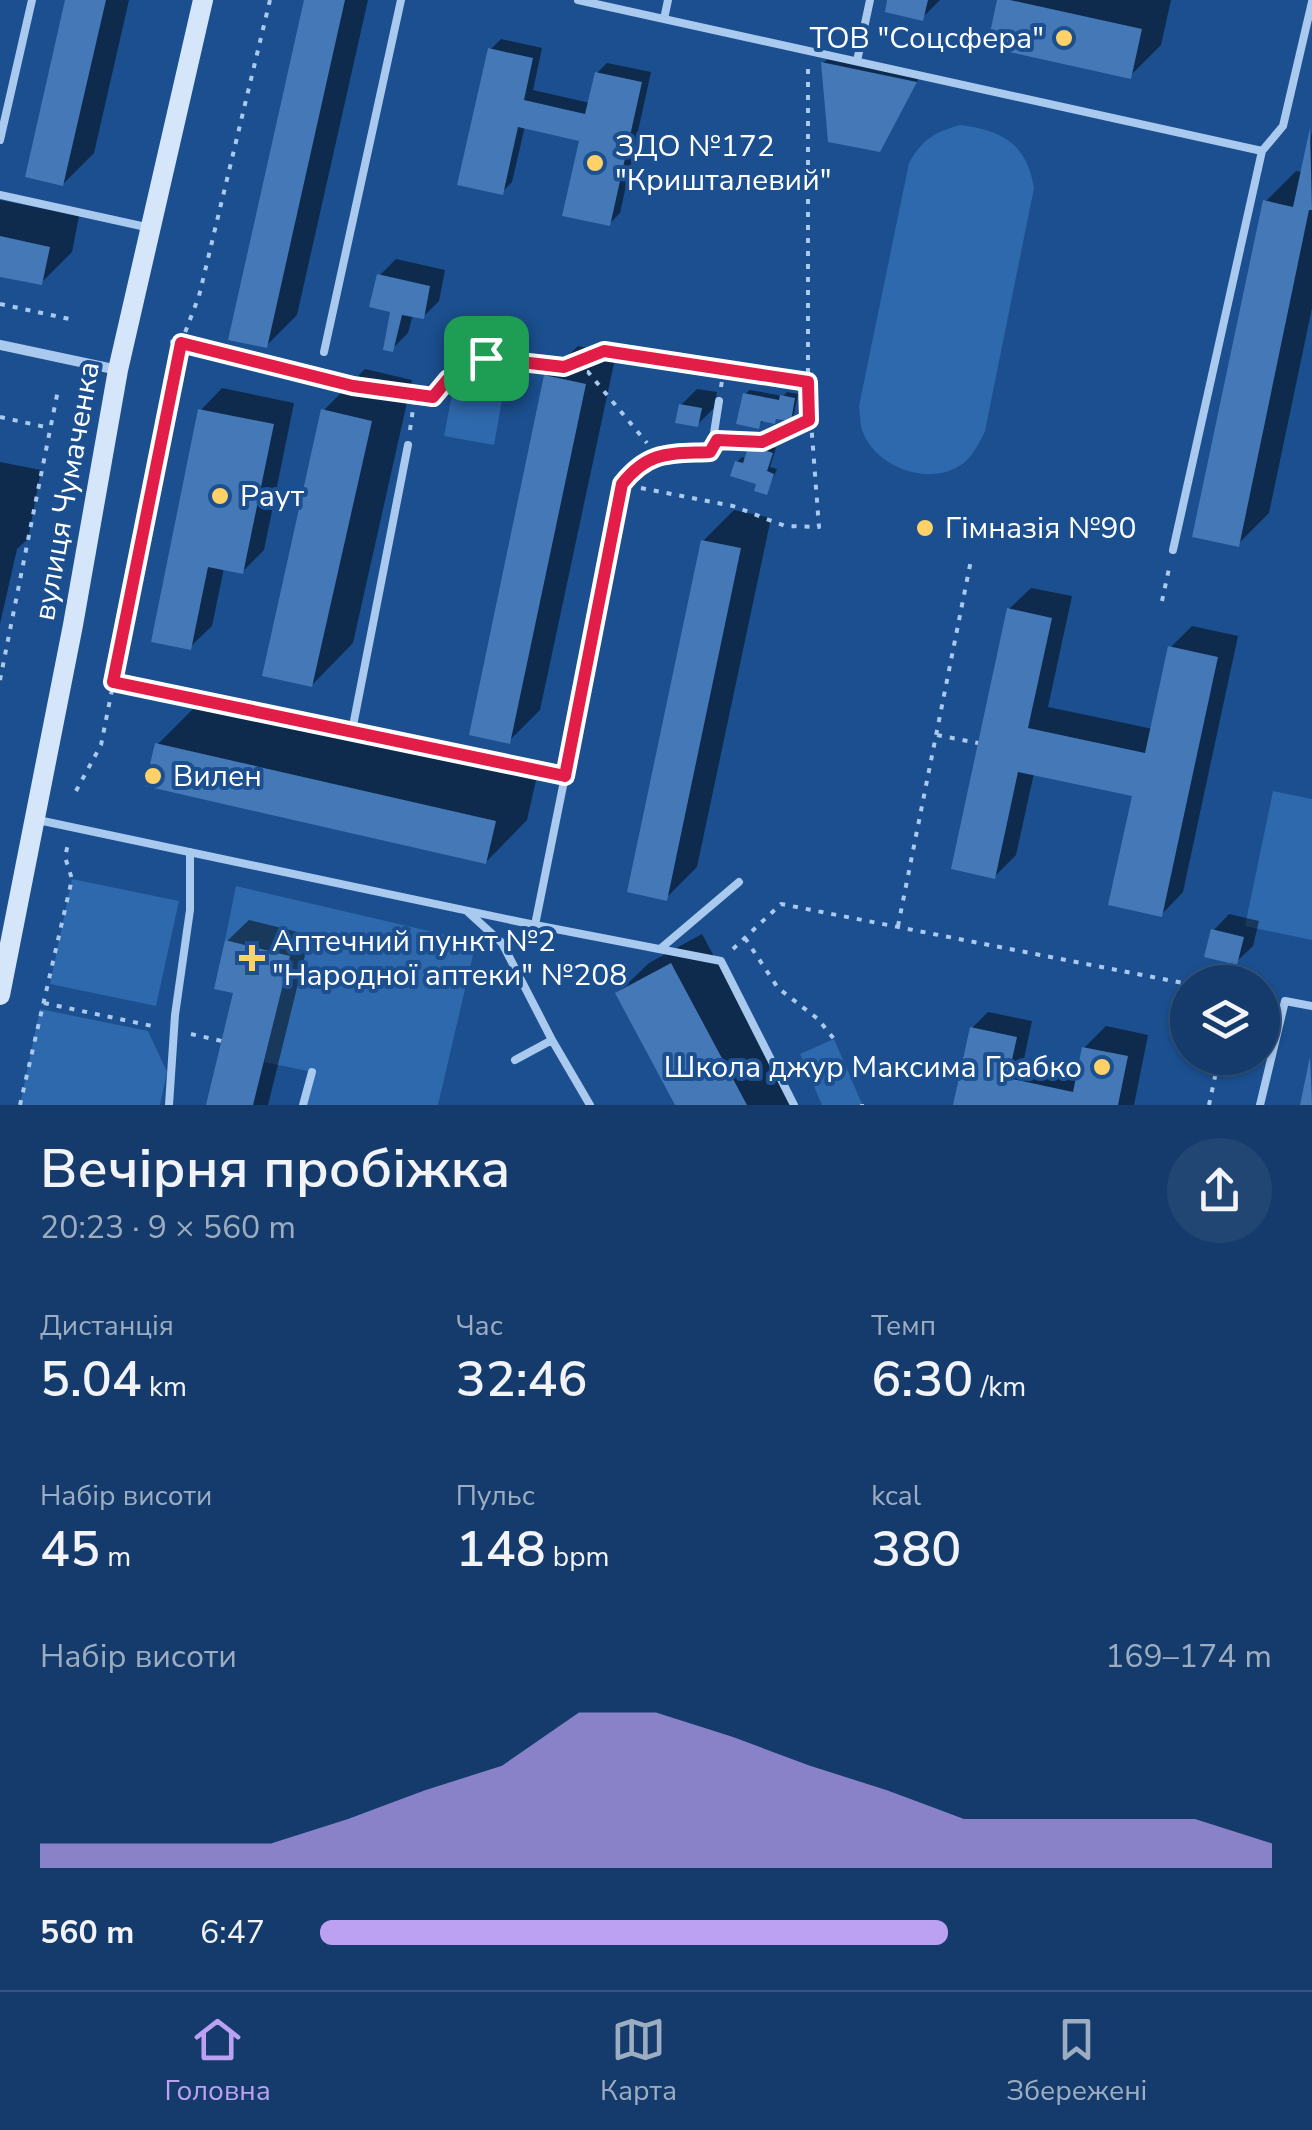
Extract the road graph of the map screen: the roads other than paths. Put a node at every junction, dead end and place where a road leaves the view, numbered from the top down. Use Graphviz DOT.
graph roads {
  1 [pos="32,0"];
  2 [pos="203,0"];
  3 [pos="401,0"];
  4 [pos="578,0"];
  5 [pos="668,0"];
  6 [pos="870,0"];
  7 [pos="1312,2"];
  8 [pos="664,18"];
  9 [pos="856,61"];
  10 [pos="0,140"];
  11 [pos="1262,150"];
  12 [pos="0,195"];
  13 [pos="151,228"];
  14 [pos="0,345"];
  15 [pos="324,352"];
  16 [pos="118,370"];
  17 [pos="720,401"];
  18 [pos="408,445"];
  19 [pos="1173,550"];
  20 [pos="200,698"];
  21 [pos="352,732"];
  22 [pos="565,776"];
  23 [pos="34,819"];
  24 [pos="190,852"];
  25 [pos="740,882"];
  26 [pos="464,909"];
  27 [pos="535,925"];
  28 [pos="660,949"];
  29 [pos="0,995"];
  30 [pos="1312,1006"];
  31 [pos="552,1040"];
  32 [pos="515,1060"];
  33 [pos="312,1072"];
  34 [pos="169,1105"];
  35 [pos="303,1105"];
  36 [pos="590,1105"];
  37 [pos="794,1105"];
  38 [pos="1260,1105"];
  1 -- 10 [label="lane"];
  2 -- 13 [label="street, вулиця Чумаченка"];
  3 -- 15 [label="lane"];
  4 -- 8 [label="lane"];
  5 -- 8 [label="lane"];
  6 -- 9 [label="lane"];
  7 -- 11 [label="lane"];
  8 -- 9 [label="lane"];
  9 -- 11 [label="lane"];
  11 -- 19 [label="lane"];
  12 -- 13 [label="lane"];
  13 -- 16 [label="street, вулиця Чумаченка"];
  14 -- 16 [label="street"];
  16 -- 23 [label="street, вулиця Чумаченка"];
  17 -- 22 [label="lane"];
  18 -- 21 [label="lane"];
  20 -- 21 [label="lane"];
  21 -- 22 [label="lane"];
  22 -- 27 [label="lane"];
  23 -- 24 [label="lane"];
  23 -- 29 [label="street, вулиця Чумаченка"];
  24 -- 26 [label="lane"];
  24 -- 34 [label="lane"];
  25 -- 28 [label="lane"];
  26 -- 27 [label="lane"];
  26 -- 31 [label="lane"];
  27 -- 28 [label="lane"];
  28 -- 37 [label="lane"];
  30 -- 38 [label="lane"];
  31 -- 32 [label="lane"];
  31 -- 36 [label="lane"];
  33 -- 35 [label="lane"];
}
